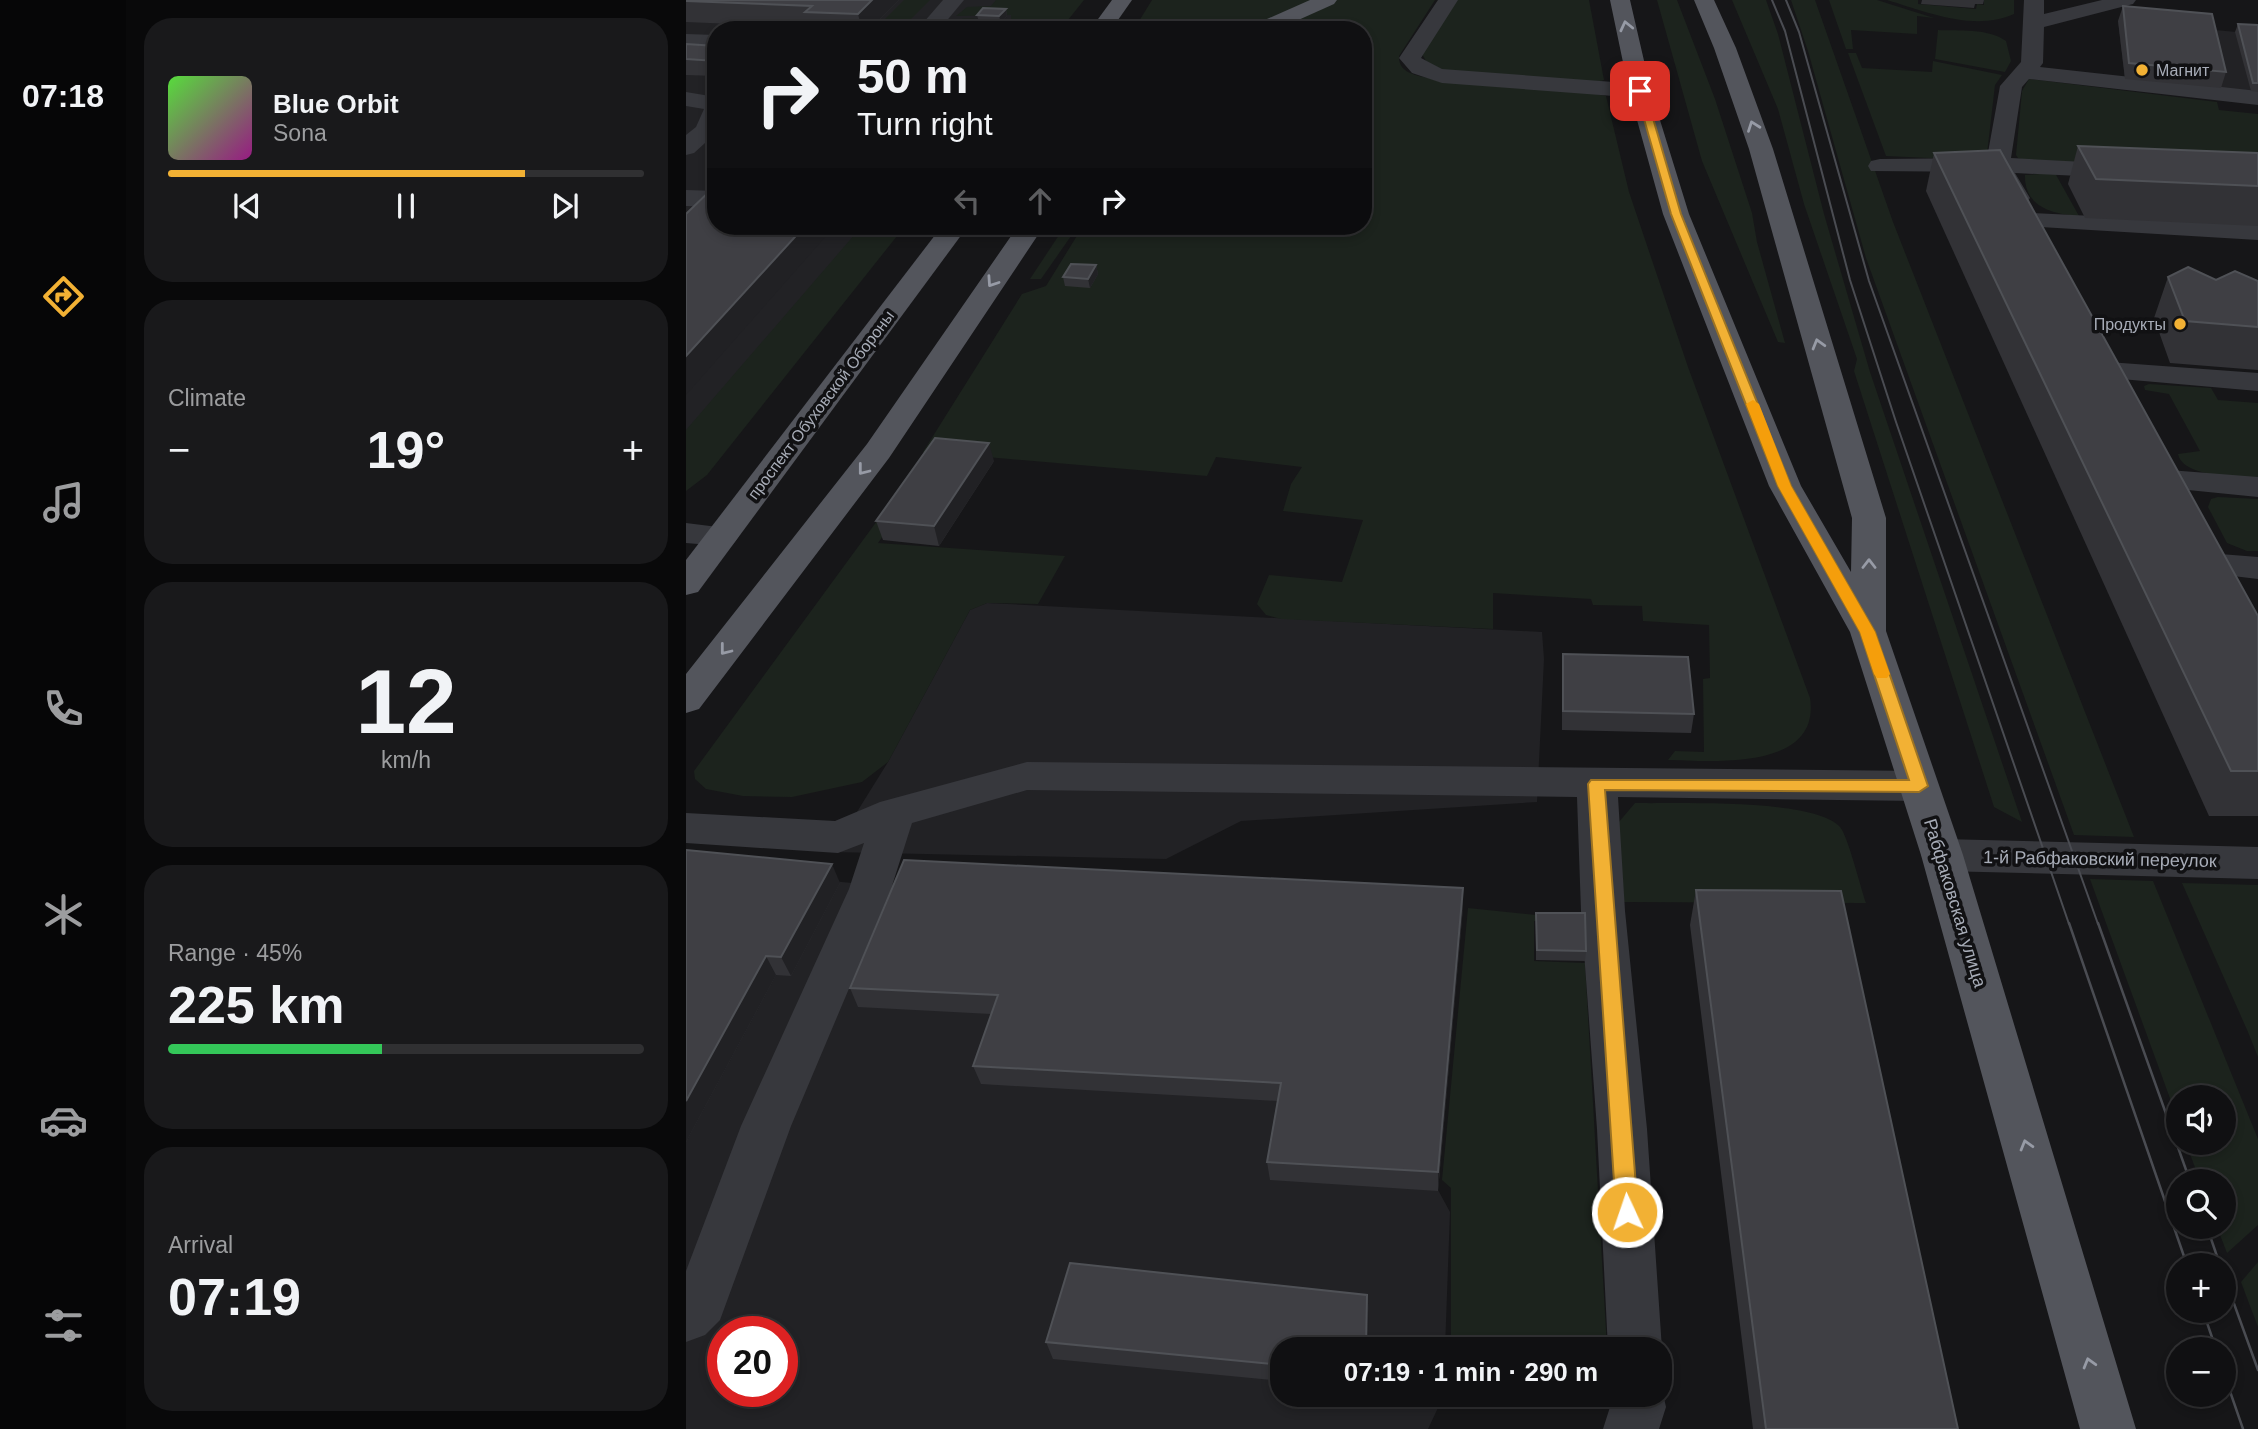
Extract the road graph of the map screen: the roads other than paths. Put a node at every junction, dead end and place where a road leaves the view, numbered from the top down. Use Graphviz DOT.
graph roads {
  1 [pos="954,0"];
  2 [pos="1122,0"];
  3 [pos="1327,0"];
  4 [pos="1448,0"];
  5 [pos="1620,0"];
  6 [pos="1704,0"];
  7 [pos="2034,0"];
  8 [pos="2126,0"];
  9 [pos="935,21"];
  10 [pos="1107,21"];
  11 [pos="1279,21"];
  12 [pos="2034,23"];
  13 [pos="686,40"];
  14 [pos="707,41"];
  15 [pos="2023,72"];
  16 [pos="1640,91"];
  17 [pos="2258,98"];
  18 [pos="686,99"];
  19 [pos="707,102"];
  20 [pos="707,128"];
  21 [pos="686,148"];
  22 [pos="1998,165"];
  23 [pos="1881,166"];
  24 [pos="2148,172"];
  25 [pos="686,198"];
  26 [pos="707,199"];
  27 [pos="2031,221"];
  28 [pos="2258,232"];
  29 [pos="948,235"];
  30 [pos="1025,235"];
  31 [pos="2048,255"];
  32 [pos="2258,382"];
  33 [pos="2127,406"];
  34 [pos="2258,487"];
  35 [pos="2188,512"];
  36 [pos="686,533"];
  37 [pos="722,536"];
  38 [pos="2258,568"];
  39 [pos="686,584"];
  40 [pos="2239,600"];
  41 [pos="1868,632"];
  42 [pos="686,700"];
  43 [pos="1597,784"];
  44 [pos="1919,786"];
  45 [pos="895,813"];
  46 [pos="686,828"];
  47 [pos="1942,856"];
  48 [pos="2258,863"];
  49 [pos="686,1316"];
  50 [pos="1634,1337"];
  51 [pos="1638,1407"];
  52 [pos="1631,1429"];
  53 [pos="2108,1429"];
  1 -- 9 [label="street"];
  2 -- 10 [label="main road"];
  3 -- 11 [label="main road"];
  4 -- 16 [label="street"];
  16 -- 5 [label="main road, Рабфаковская улица, one-way"];
  41 -- 6 [label="main road, one-way"];
  7 -- 12 [label="street"];
  8 -- 12 [label="street"];
  12 -- 15 [label="street"];
  13 -- 14 [label="street"];
  15 -- 17 [label="street"];
  15 -- 22 [label="street"];
  16 -- 41 [label="main road, Рабфаковская улица"];
  18 -- 19 [label="street"];
  20 -- 21 [label="street"];
  22 -- 23 [label="street"];
  22 -- 24 [label="street"];
  22 -- 27 [label="street"];
  25 -- 26 [label="street"];
  27 -- 28 [label="street"];
  27 -- 31 [label="street"];
  29 -- 37 [label="main road, проспект Обуховской Обороны"];
  30 -- 42 [label="main road, one-way"];
  32 -- 33 [label="street"];
  34 -- 35 [label="street"];
  36 -- 37 [label="street"];
  37 -- 39 [label="main road, проспект Обуховской Обороны"];
  38 -- 40 [label="street"];
  41 -- 44 [label="main road, Рабфаковская улица"];
  43 -- 44 [label="street"];
  43 -- 45 [label="street"];
  43 -- 50 [label="street"];
  44 -- 47 [label="main road, Рабфаковская улица"];
  45 -- 46 [label="street"];
  45 -- 49 [label="street"];
  47 -- 48 [label="street, 1-й Рабфаковский переулок"];
  53 -- 47 [label="main road, Рабфаковская улица, one-way"];
  51 -- 52 [label="street"];
}
